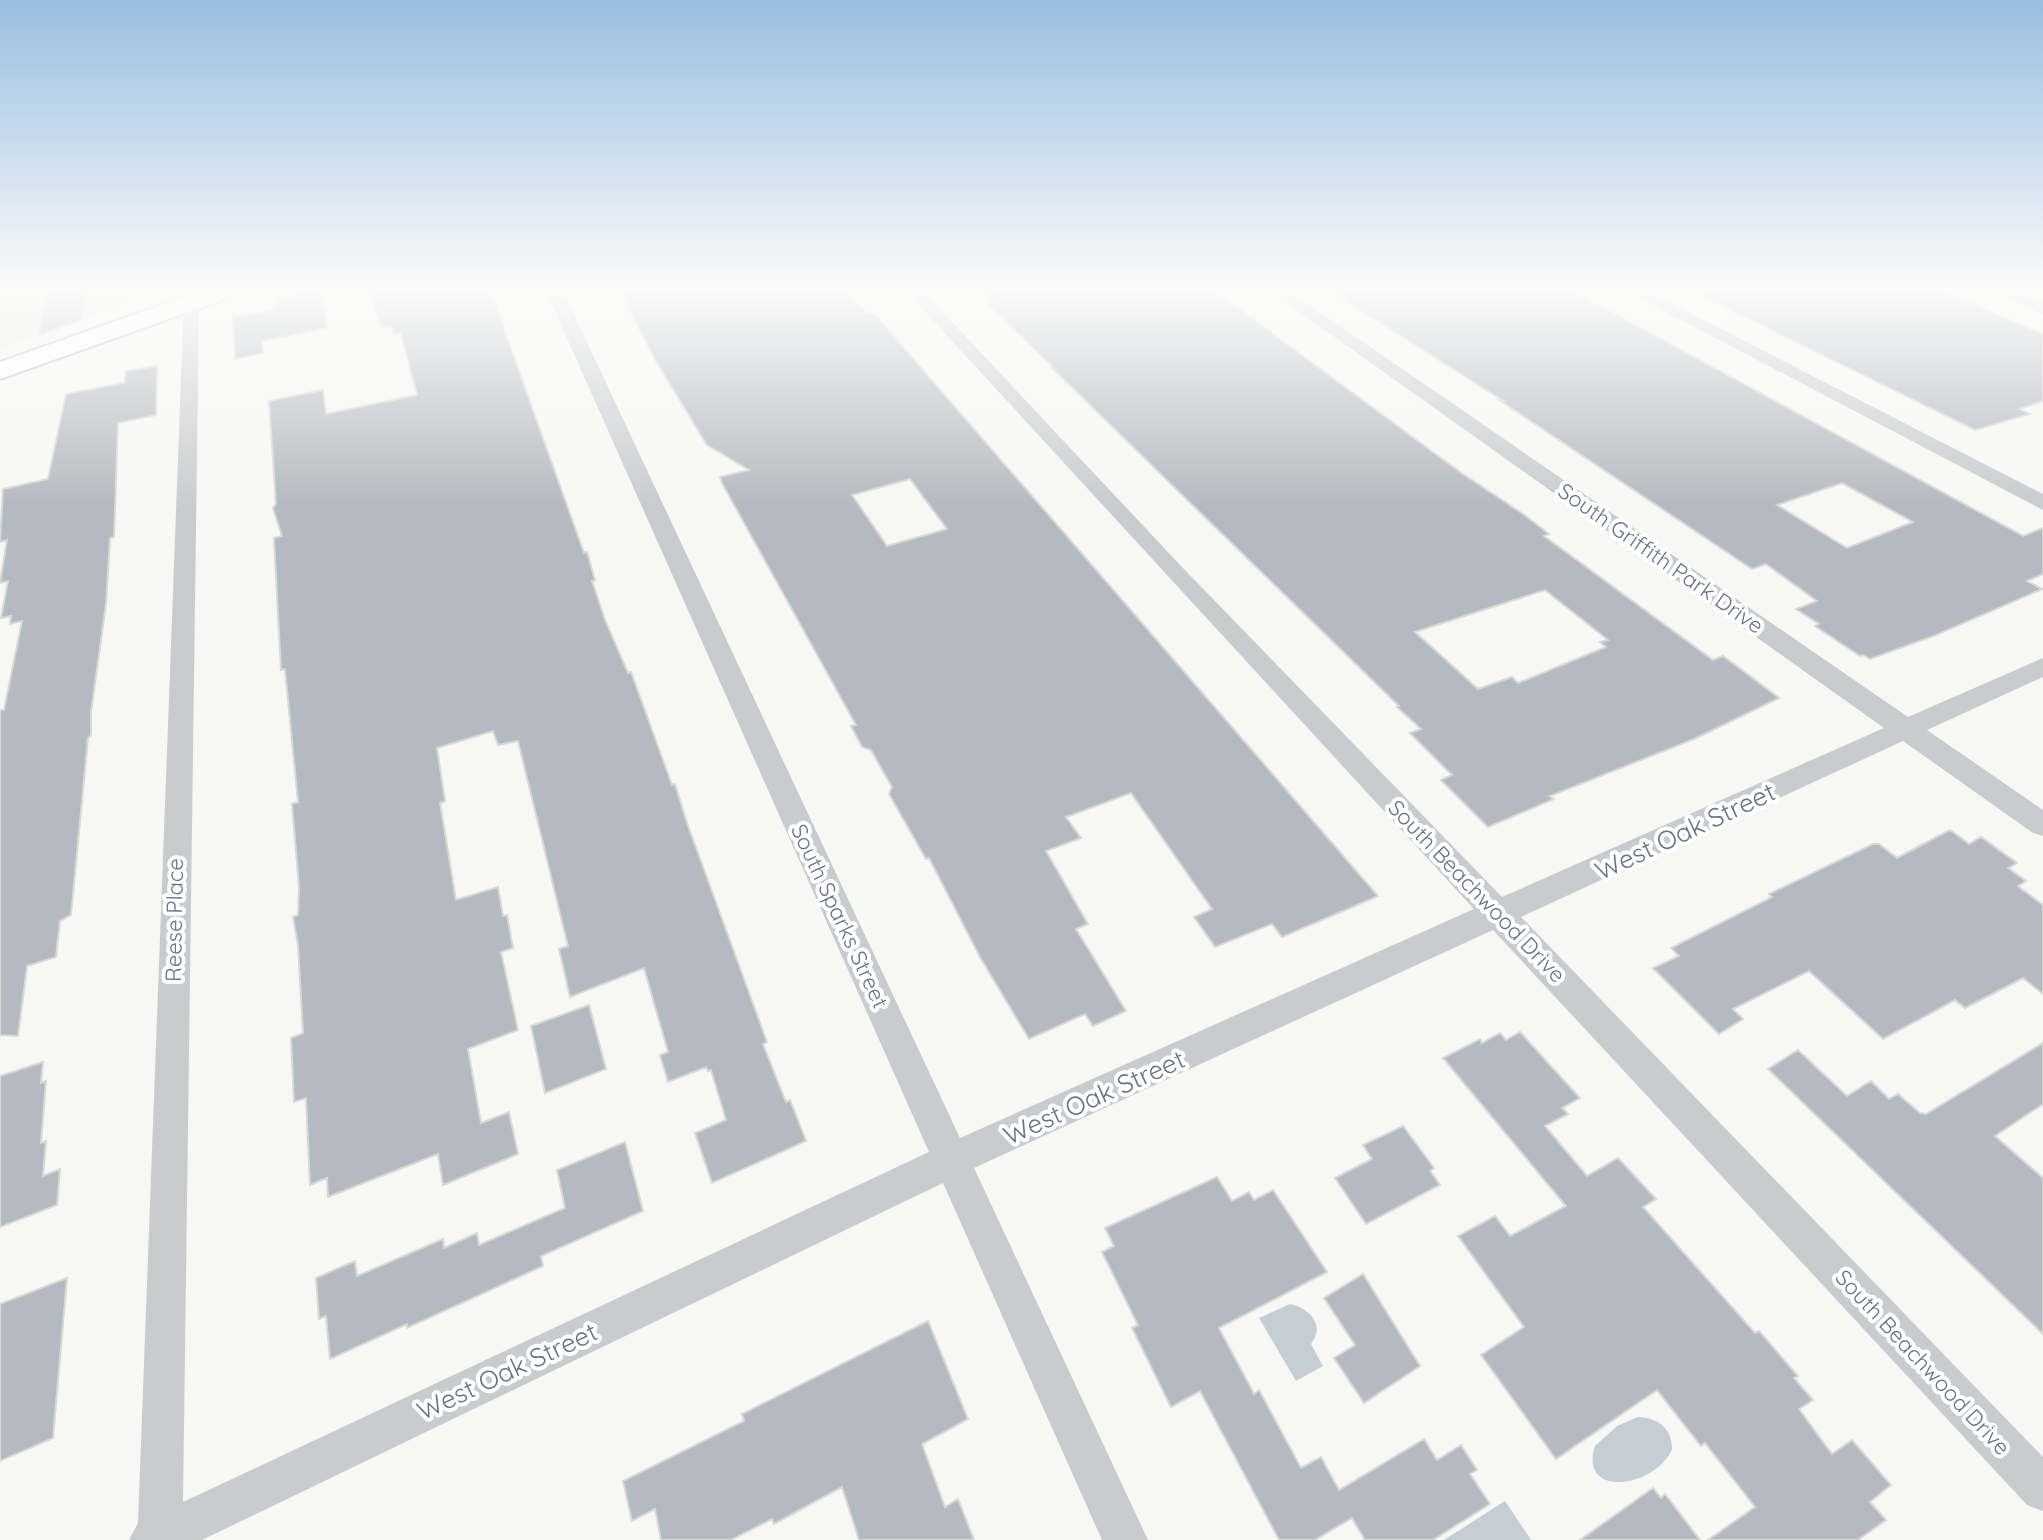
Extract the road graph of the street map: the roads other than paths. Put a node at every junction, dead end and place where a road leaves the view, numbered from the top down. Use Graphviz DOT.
graph roads {
  1 [pos="23,363"];
  2 [pos="188,363"];
  3 [pos="587,363"];
  4 [pos="980,363"];
  5 [pos="1381,363"];
  6 [pos="1773,363"];
  7 [pos="0,371"];
  8 [pos="2043,503"];
  9 [pos="2043,667"];
  10 [pos="1907,729"];
  11 [pos="2043,825"];
  12 [pos="1501,915"];
  13 [pos="951,1160"];
  14 [pos="2043,1489"];
  15 [pos="156,1538"];
  16 [pos="1125,1540"];
  1 -- 7 [label="main road"];
  2 -- 15 [label="street, Reese Place"];
  3 -- 13 [label="street, South Sparks Street"];
  4 -- 12 [label="street, South Beachwood Drive"];
  5 -- 10 [label="street, South Griffith Park Drive"];
  6 -- 8 [label="street"];
  9 -- 10 [label="street, West Oak Street"];
  10 -- 11 [label="street, South Griffith Park Drive"];
  10 -- 12 [label="street, West Oak Street"];
  12 -- 13 [label="street, West Oak Street"];
  12 -- 14 [label="street, South Beachwood Drive"];
  13 -- 15 [label="street, West Oak Street"];
  13 -- 16 [label="street, South Sparks Street"];
}
